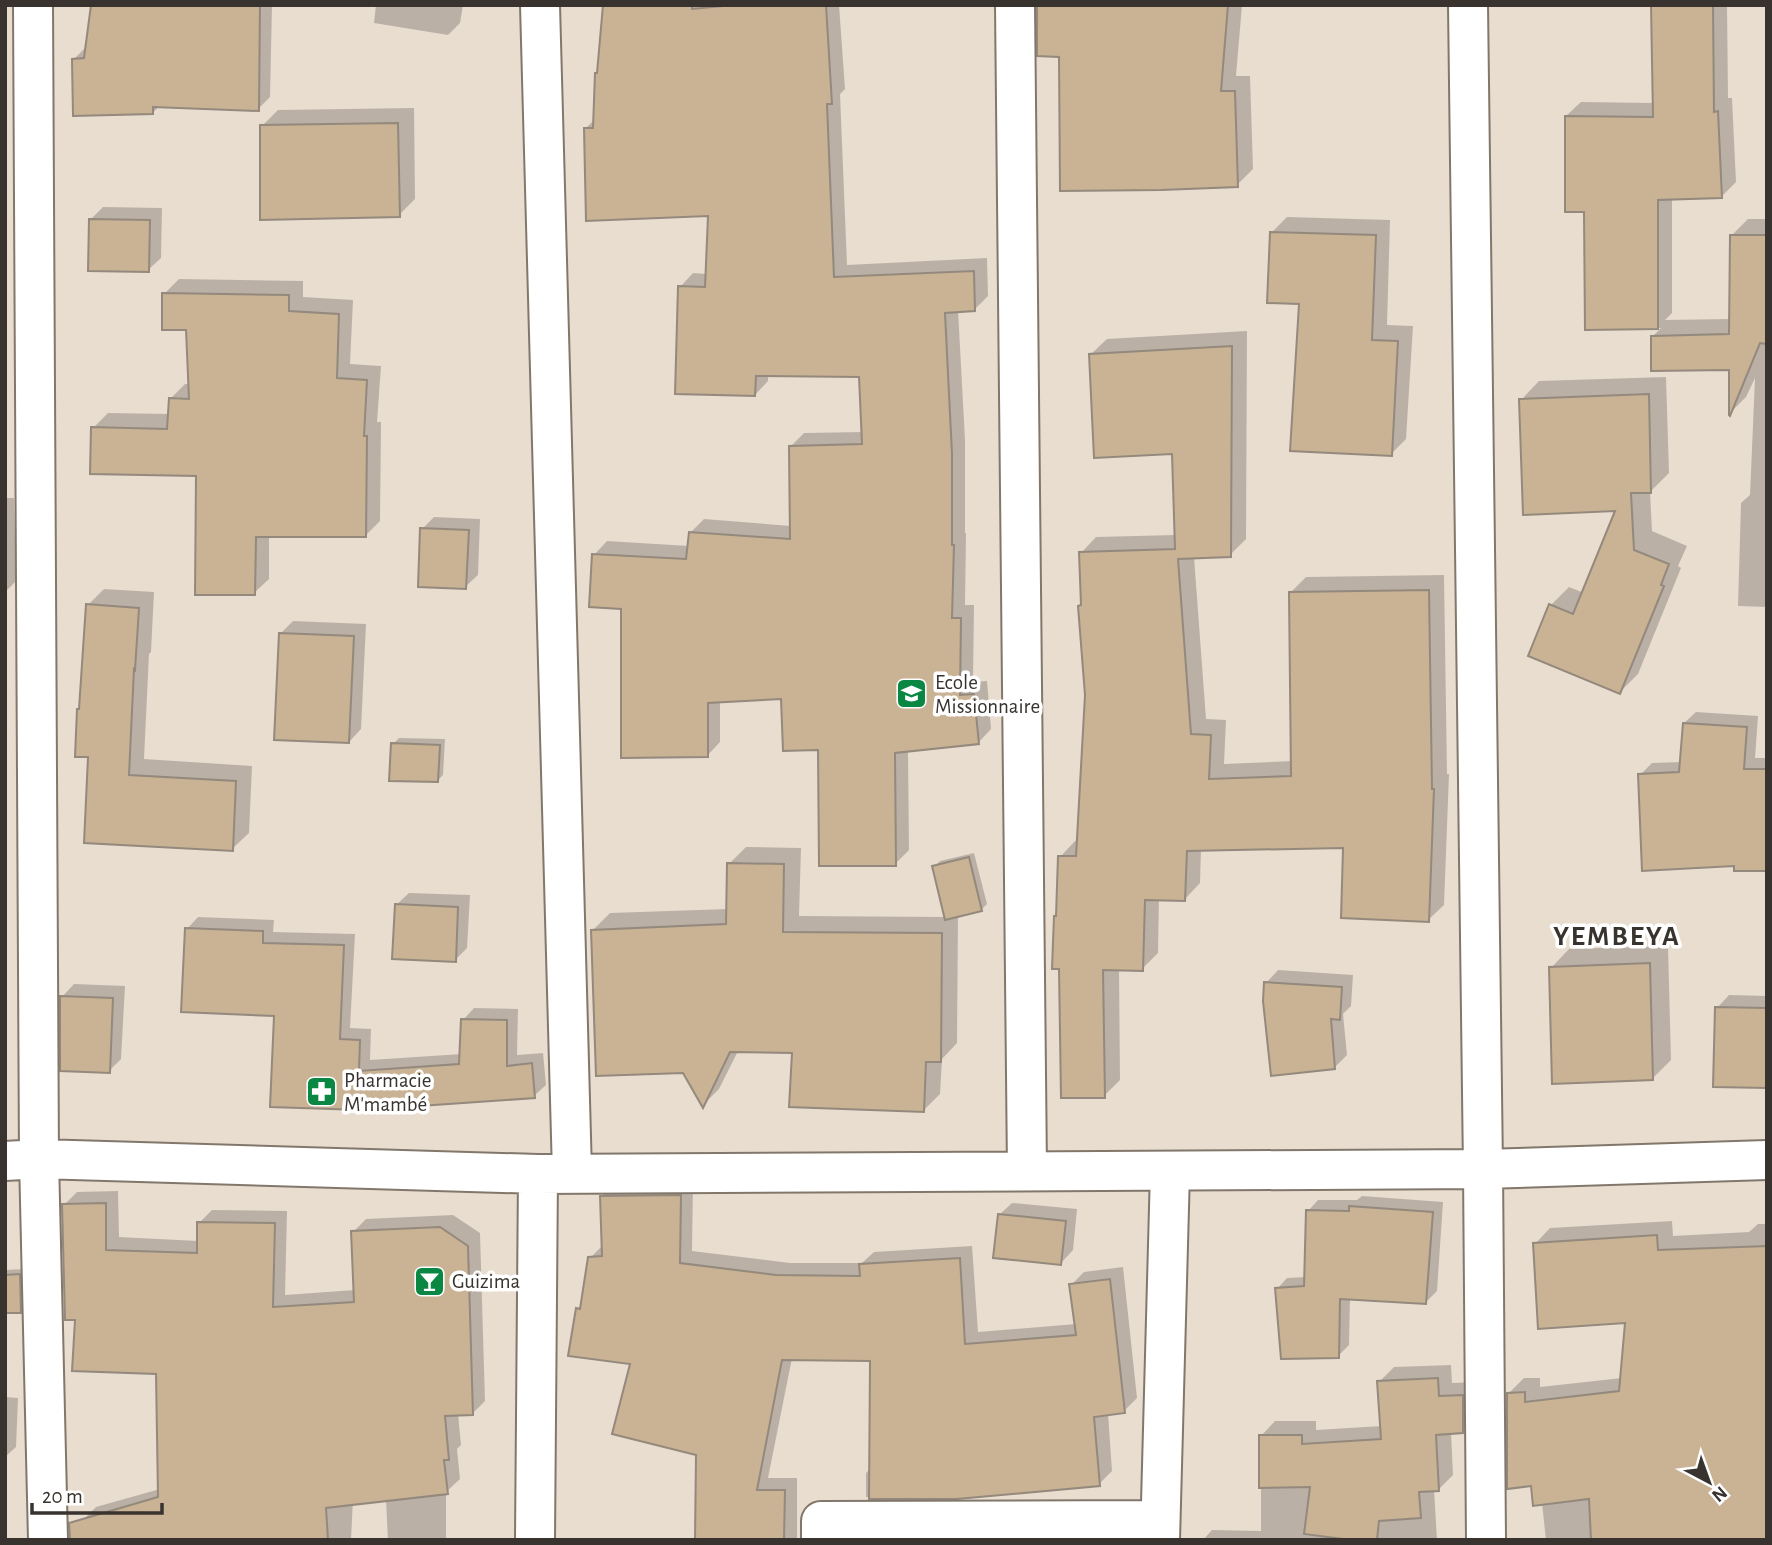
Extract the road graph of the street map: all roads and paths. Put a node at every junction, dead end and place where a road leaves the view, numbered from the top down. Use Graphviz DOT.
graph roads {
  1 [pos="33,5"];
  2 [pos="540,5"];
  3 [pos="1015,5"];
  4 [pos="1468,5"];
  5 [pos="22,1160"];
  6 [pos="1767,1160"];
  7 [pos="1483,1169"];
  8 [pos="1027,1171"];
  9 [pos="1170,1171"];
  10 [pos="555,1174"];
  11 [pos="1160,1530"];
  12 [pos="48,1540"];
  13 [pos="534,1540"];
  14 [pos="821,1540"];
  15 [pos="1486,1540"];
  1 -- 5 [label="street"];
  2 -- 10 [label="street"];
  3 -- 8 [label="street"];
  4 -- 7 [label="street"];
  5 -- 10 [label="street"];
  5 -- 12 [label="street"];
  6 -- 7 [label="street"];
  7 -- 9 [label="street"];
  7 -- 15 [label="street"];
  8 -- 9 [label="street"];
  8 -- 10 [label="street"];
  9 -- 11 [label="street"];
  10 -- 13 [label="street"];
  11 -- 14 [label="street"];
}
